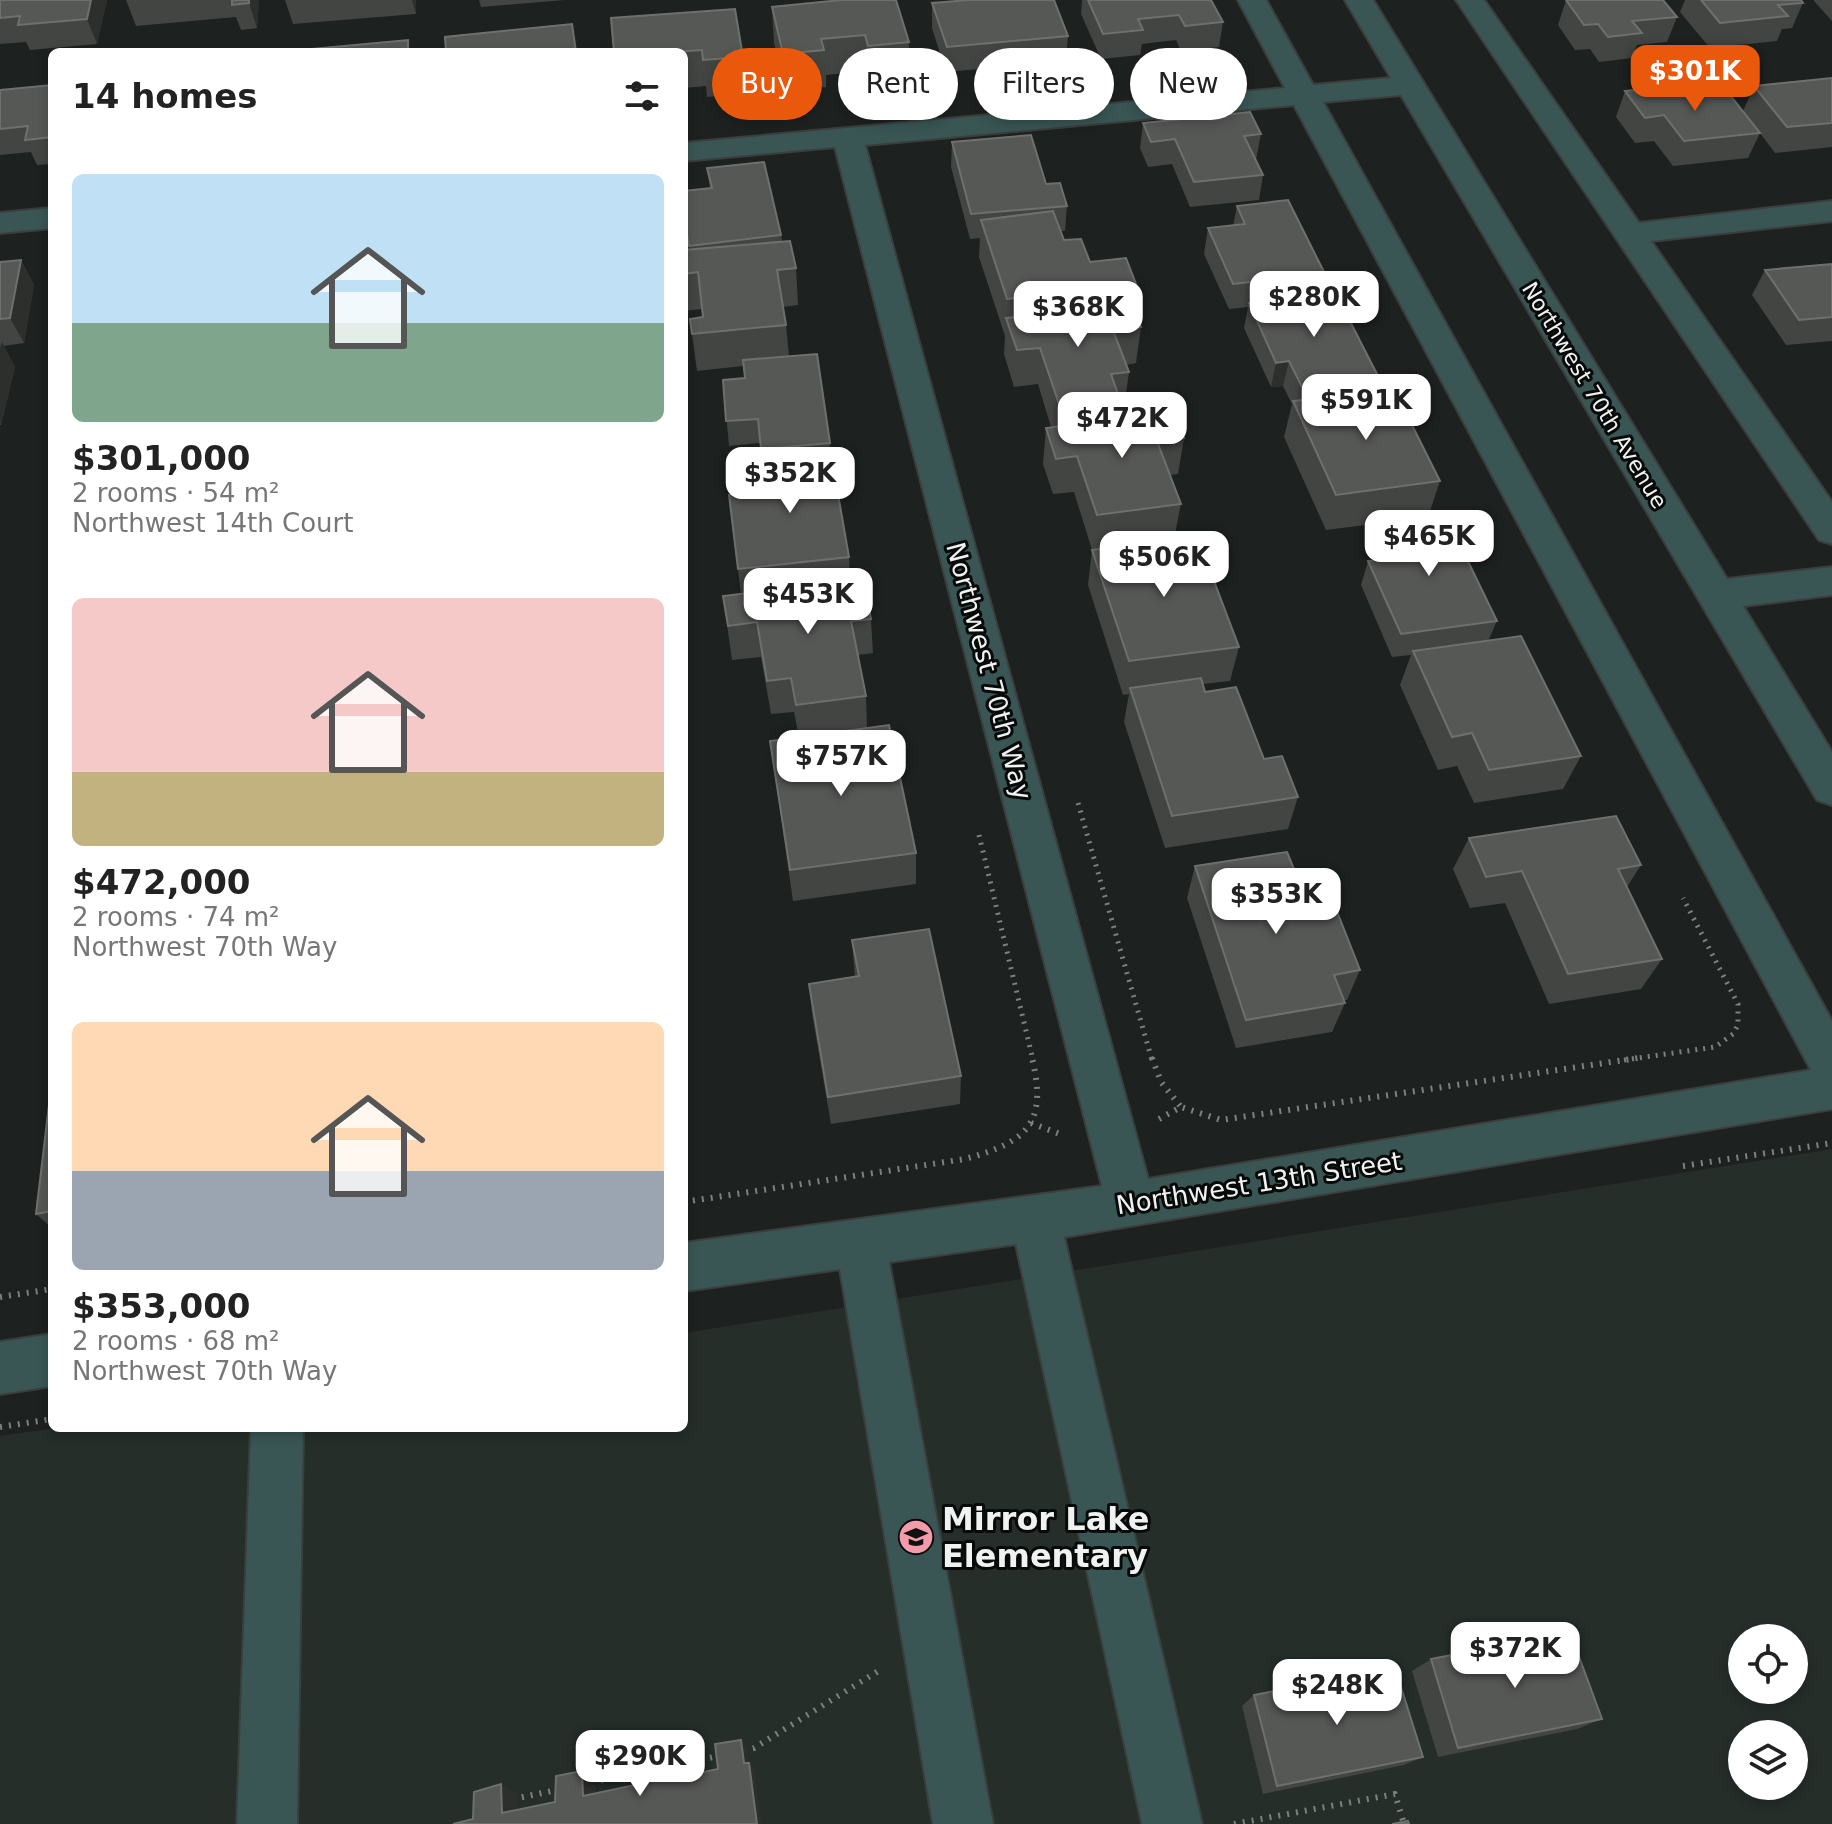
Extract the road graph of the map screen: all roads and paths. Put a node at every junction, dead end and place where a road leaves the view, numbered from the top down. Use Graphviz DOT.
graph roads {
  1 [pos="1252,0"];
  2 [pos="1359,0"];
  3 [pos="1470,0"];
  4 [pos="1410,85"];
  5 [pos="1302,95"];
  6 [pos="847,136"];
  7 [pos="688,152"];
  8 [pos="1832,211"];
  9 [pos="48,218"];
  10 [pos="0,223"];
  11 [pos="1629,234"];
  12 [pos="1832,531"];
  13 [pos="1832,581"];
  14 [pos="1714,595"];
  15 [pos="1832,788"];
  16 [pos="978,828"];
  17 [pos="1679,890"];
  18 [pos="1832,1065"];
  19 [pos="1832,1088"];
  20 [pos="1031,1123"];
  21 [pos="1111,1132"];
  22 [pos="1832,1143"];
  23 [pos="1675,1167"];
  24 [pos="688,1201"];
  25 [pos="1131,1205"];
  26 [pos="1035,1218"];
  27 [pos="860,1242"];
  28 [pos="688,1266"];
  29 [pos="48,1290"];
  30 [pos="0,1297"];
  31 [pos="48,1361"];
  32 [pos="0,1368"];
  33 [pos="48,1420"];
  34 [pos="0,1427"];
  35 [pos="277,1432"];
  36 [pos="885,1667"];
  37 [pos="660,1768"];
  38 [pos="645,1771"];
  39 [pos="583,1784"];
  40 [pos="568,1787"];
  41 [pos="505,1800"];
  42 [pos="267,1824"];
  43 [pos="963,1824"];
  44 [pos="1172,1824"];
  45 [pos="1234,1824"];
  46 [pos="1404,1824"];
  1 -- 5 [label="street"];
  2 -- 4 [label="street, Northwest 70th Avenue"];
  3 -- 11 [label="street"];
  4 -- 5 [label="street"];
  4 -- 14 [label="street, Northwest 70th Avenue"];
  5 -- 6 [label="street"];
  5 -- 18 [label="street"];
  6 -- 7 [label="street"];
  6 -- 21 [label="street, Northwest 70th Way"];
  8 -- 11 [label="street"];
  9 -- 10 [label="street"];
  11 -- 12 [label="street"];
  13 -- 14 [label="street"];
  14 -- 15 [label="street, Northwest 70th Avenue"];
  16 -- 20 [label="path"];
  17 -- 21 [label="path"];
  19 -- 25 [label="street, Northwest 13th Street"];
  20 -- 21 [label="path"];
  20 -- 24 [label="path"];
  21 -- 25 [label="street, Northwest 70th Way"];
  22 -- 23 [label="path"];
  25 -- 26 [label="street, Northwest 13th Street"];
  26 -- 27 [label="street, Northwest 13th Street"];
  26 -- 44 [label="street"];
  27 -- 28 [label="street, Northwest 13th Street"];
  27 -- 43 [label="street"];
  29 -- 30 [label="path"];
  31 -- 32 [label="street"];
  33 -- 34 [label="path"];
  35 -- 42 [label="street"];
  36 -- 37 [label="path"];
  38 -- 39 [label="path"];
  40 -- 41 [label="path"];
  45 -- 46 [label="path"];
}
